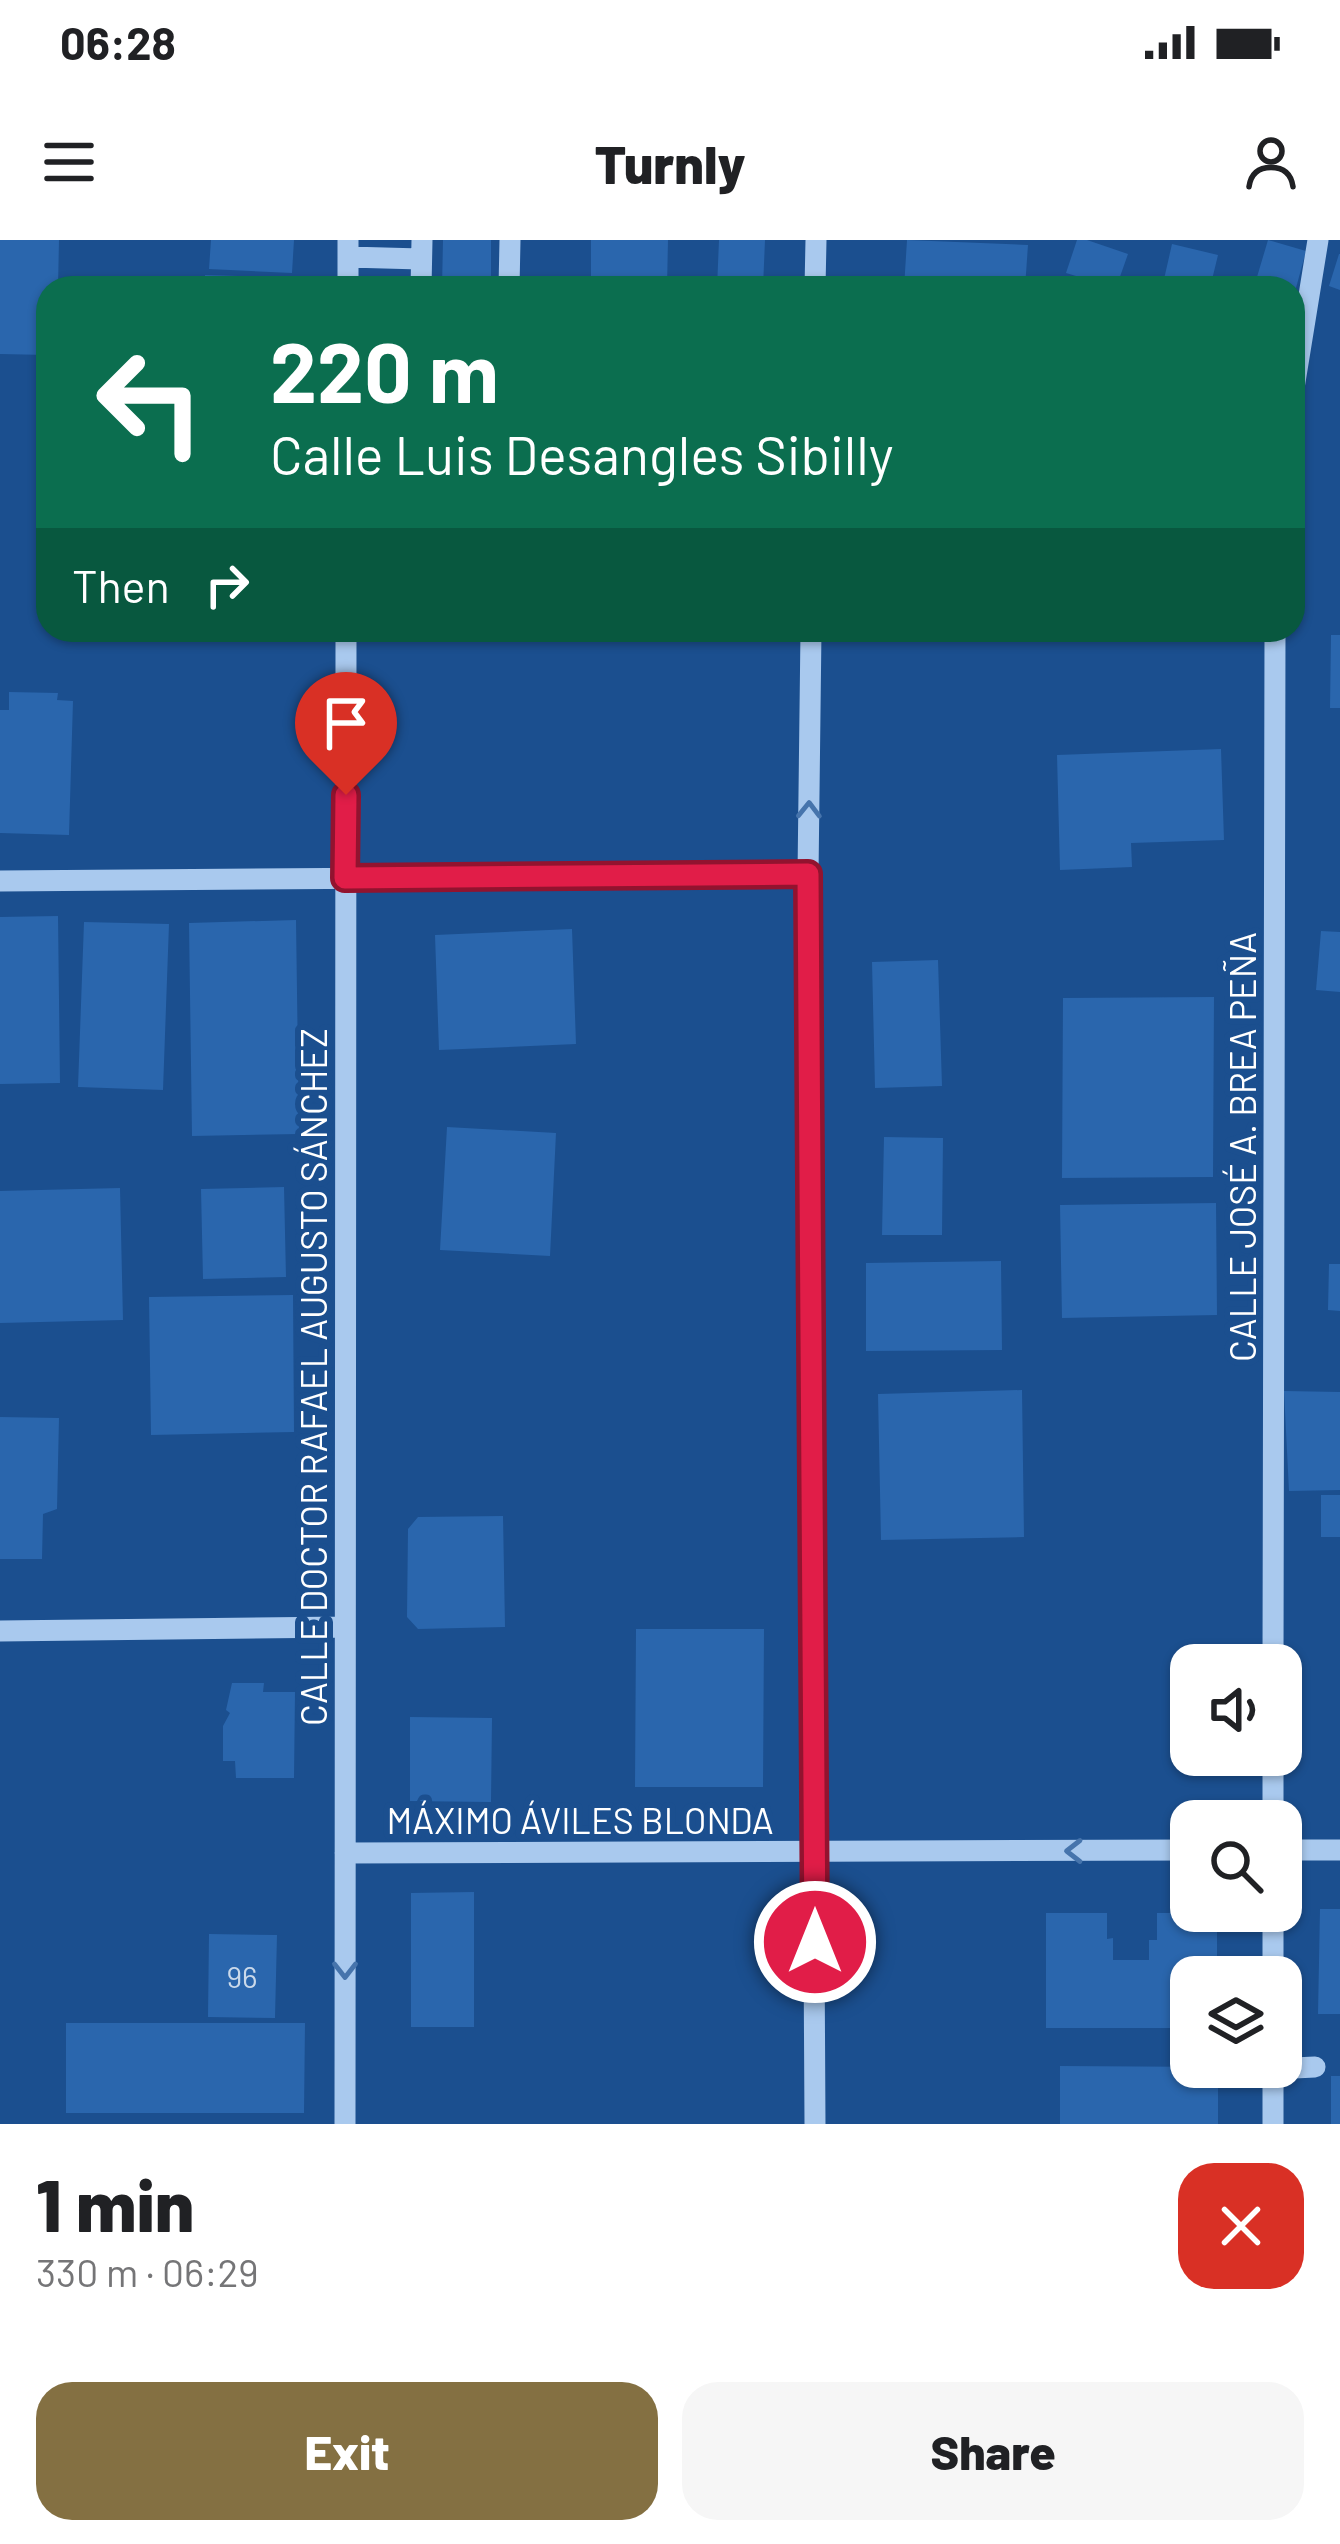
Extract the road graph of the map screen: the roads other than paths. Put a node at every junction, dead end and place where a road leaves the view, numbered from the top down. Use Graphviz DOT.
graph roads {
  1 [pos="510,240"];
  2 [pos="816,240"];
  3 [pos="1318,240"];
  4 [pos="348,249"];
  5 [pos="422,249"];
  6 [pos="509,276"];
  7 [pos="815,276"];
  8 [pos="1305,320"];
  9 [pos="346,642"];
  10 [pos="811,642"];
  11 [pos="1275,642"];
  12 [pos="808,874"];
  13 [pos="345,878"];
  14 [pos="0,881"];
  15 [pos="345,1627"];
  16 [pos="0,1631"];
  17 [pos="1273,1644"];
  18 [pos="1170,1850"];
  19 [pos="1302,1850"];
  20 [pos="1340,1850"];
  21 [pos="815,1851"];
  22 [pos="345,1853"];
  23 [pos="1302,2067"];
  24 [pos="1315,2067"];
  25 [pos="1273,2088"];
  26 [pos="345,2124"];
  27 [pos="815,2124"];
  28 [pos="1273,2124"];
  1 -- 6 [label="street"];
  2 -- 7 [label="street"];
  3 -- 8 [label="street"];
  4 -- 5 [label="street"];
  9 -- 13 [label="street, CALLE DOCTOR RAFAEL AUGUSTO SÁNCHEZ"];
  12 -- 10 [label="street, one-way"];
  11 -- 17 [label="street, CALLE JOSÉ A. BREA PEÑA"];
  12 -- 13 [label="street"];
  12 -- 21 [label="street"];
  13 -- 14 [label="street"];
  13 -- 15 [label="street, CALLE DOCTOR RAFAEL AUGUSTO SÁNCHEZ"];
  15 -- 16 [label="street"];
  15 -- 22 [label="street, CALLE DOCTOR RAFAEL AUGUSTO SÁNCHEZ"];
  18 -- 21 [label="street, MÁXIMO ÁVILES BLONDA, one-way"];
  19 -- 20 [label="street"];
  21 -- 22 [label="street, MÁXIMO ÁVILES BLONDA"];
  21 -- 27 [label="street"];
  22 -- 26 [label="street, CALLE DOCTOR RAFAEL AUGUSTO SÁNCHEZ, one-way"];
  23 -- 24 [label="street"];
  25 -- 28 [label="street"];
}
